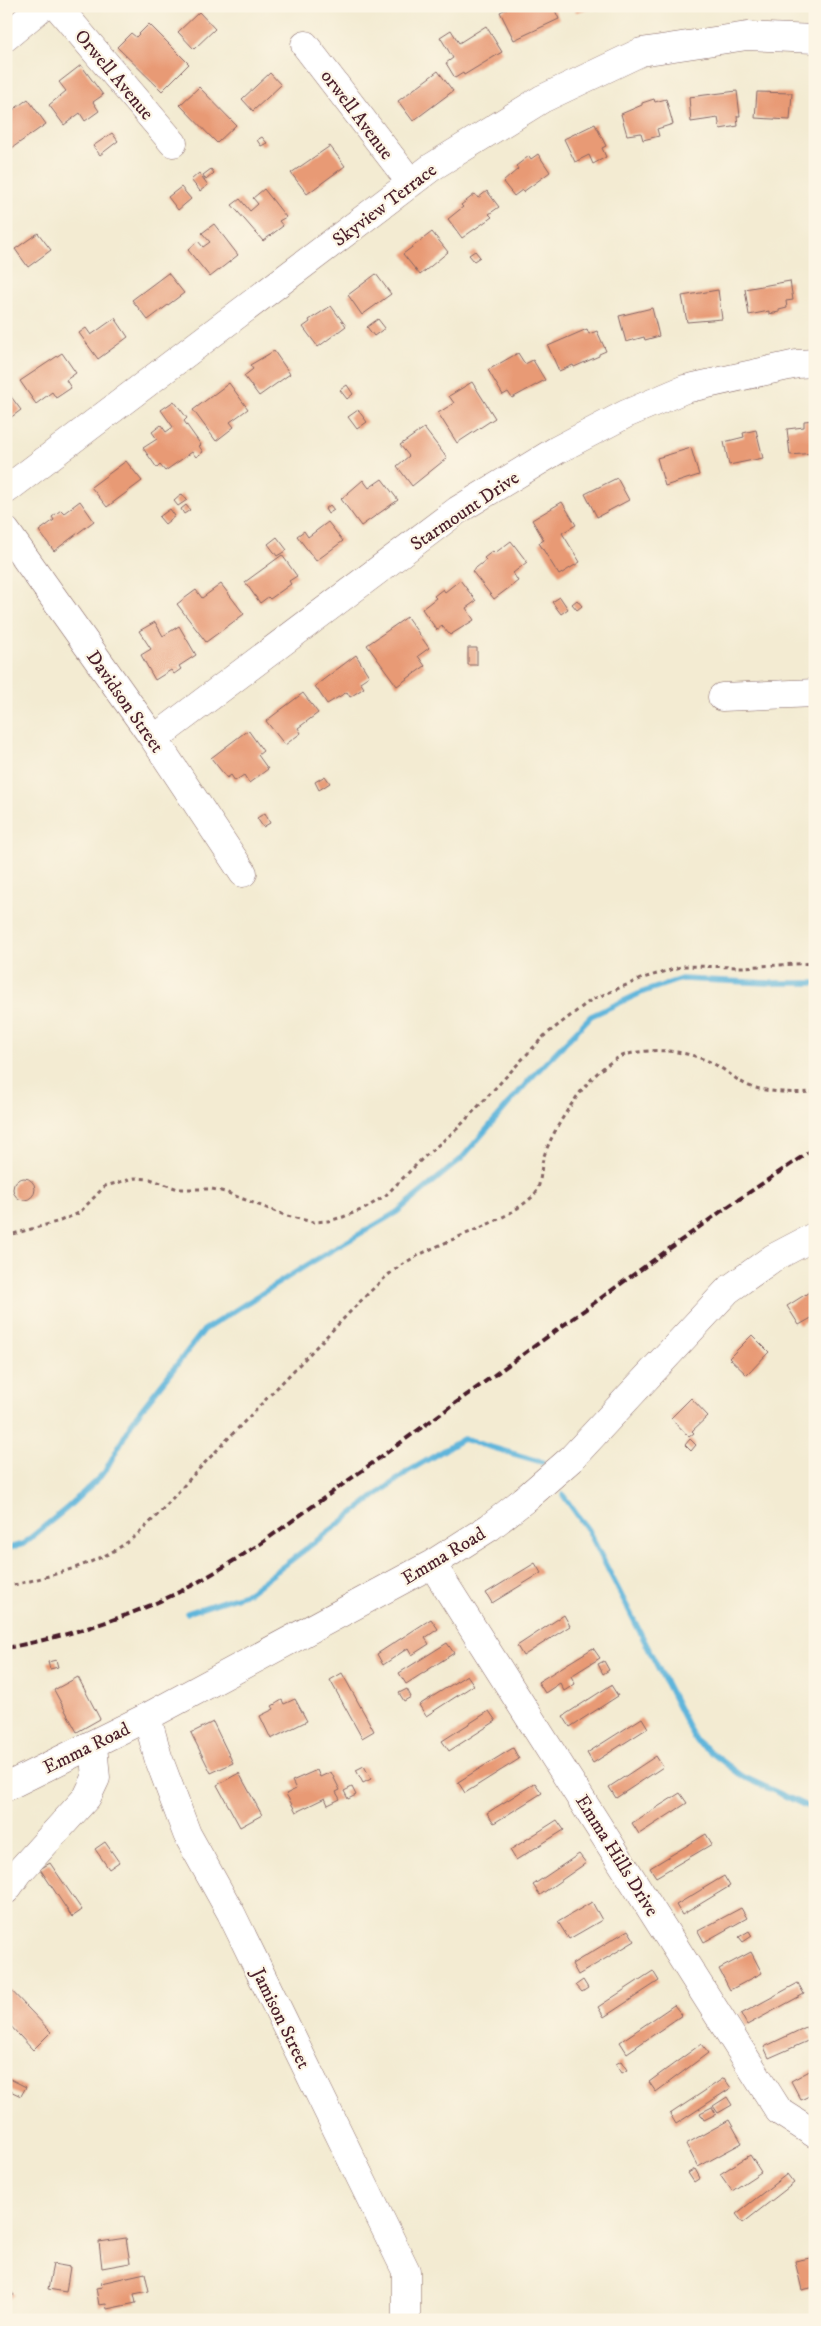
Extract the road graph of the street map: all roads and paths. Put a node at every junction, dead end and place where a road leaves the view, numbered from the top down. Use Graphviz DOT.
graph roads {
  1 [pos="43,6"];
  2 [pos="57,6"];
  3 [pos="9,29"];
  4 [pos="815,40"];
  5 [pos="305,45"];
  6 [pos="173,143"];
  7 [pos="411,183"];
  8 [pos="815,363"];
  9 [pos="6,490"];
  10 [pos="6,531"];
  11 [pos="815,694"];
  12 [pos="722,698"];
  13 [pos="154,739"];
  14 [pos="243,873"];
  15 [pos="815,963"];
  16 [pos="815,1092"];
  17 [pos="6,1236"];
  18 [pos="815,1236"];
  19 [pos="432,1564"];
  20 [pos="6,1586"];
  21 [pos="147,1717"];
  22 [pos="92,1745"];
  23 [pos="6,1786"];
  24 [pos="6,1890"];
  25 [pos="815,2134"];
  26 [pos="406,2320"];
  1 -- 3 [label="street"];
  2 -- 6 [label="street, Orwell Avenue"];
  4 -- 7 [label="street, Skyview Terrace"];
  5 -- 7 [label="street, orwell Avenue"];
  7 -- 9 [label="street, Skyview Terrace"];
  8 -- 13 [label="street, Starmount Drive"];
  10 -- 13 [label="street, Davidson Street"];
  11 -- 12 [label="street"];
  13 -- 14 [label="street, Davidson Street"];
  15 -- 17 [label="path"];
  16 -- 20 [label="path"];
  18 -- 19 [label="street, Emma Road"];
  19 -- 21 [label="street, Emma Road"];
  19 -- 25 [label="street, Emma Hills Drive"];
  21 -- 22 [label="street, Emma Road"];
  21 -- 26 [label="street, Jamison Street"];
  22 -- 23 [label="street, Emma Road"];
  22 -- 24 [label="street"];
}
